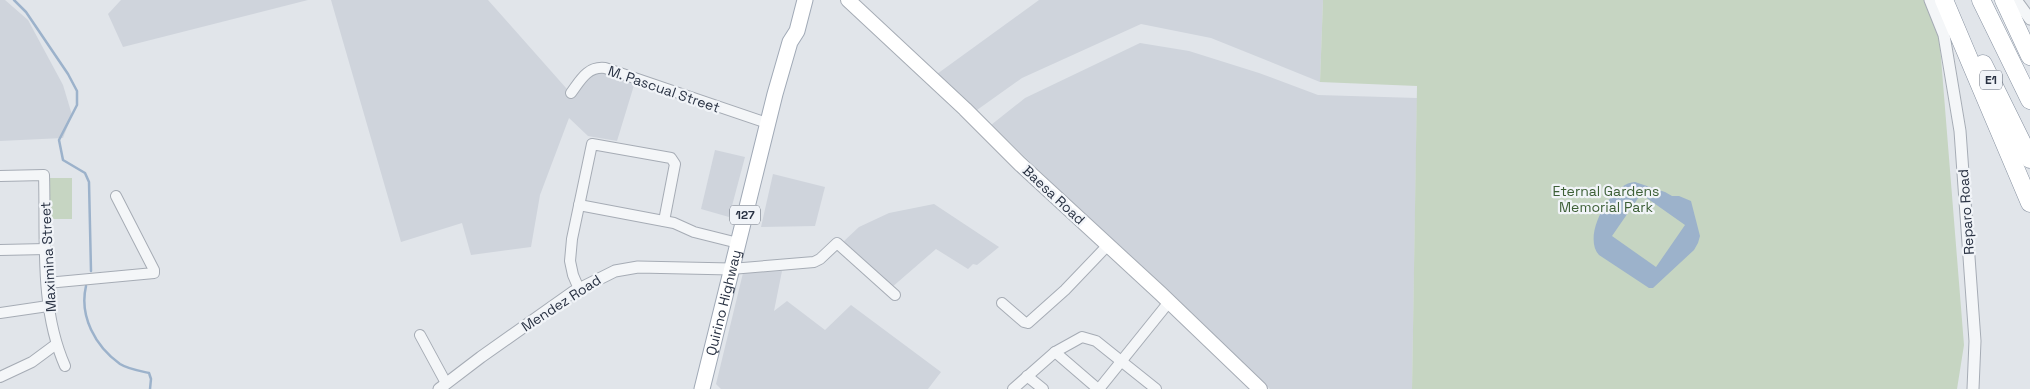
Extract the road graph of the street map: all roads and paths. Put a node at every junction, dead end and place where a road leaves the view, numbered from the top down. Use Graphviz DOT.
graph roads {
  1 [pos="796,0"];
  2 [pos="805,0"];
  3 [pos="848,0"];
  4 [pos="1930,0"];
  5 [pos="1944,0"];
  6 [pos="1952,0"];
  7 [pos="1982,0"];
  8 [pos="2004,0"];
  9 [pos="2016,0"];
  10 [pos="2030,18"];
  11 [pos="790,42"];
  12 [pos="2030,56"];
  13 [pos="571,93"];
  14 [pos="2030,100"];
  15 [pos="767,123"];
  16 [pos="2030,159"];
  17 [pos="0,176"];
  18 [pos="116,196"];
  19 [pos="2030,203"];
  20 [pos="579,205"];
  21 [pos="664,221"];
  22 [pos="738,243"];
  23 [pos="1108,244"];
  24 [pos="46,249"];
  25 [pos="0,250"];
  26 [pos="731,270"];
  27 [pos="47,283"];
  28 [pos="579,289"];
  29 [pos="895,295"];
  30 [pos="1169,302"];
  31 [pos="1002,303"];
  32 [pos="48,306"];
  33 [pos="0,313"];
  34 [pos="420,335"];
  35 [pos="56,345"];
  36 [pos="1055,352"];
  37 [pos="1122,362"];
  38 [pos="65,366"];
  39 [pos="1026,376"];
  40 [pos="0,377"];
  41 [pos="442,386"];
  42 [pos="702,389"];
  43 [pos="1013,389"];
  44 [pos="1043,389"];
  45 [pos="1099,389"];
  46 [pos="1155,389"];
  47 [pos="1260,389"];
  48 [pos="1973,389"];
  1 -- 11 [label="main road, Quirino Highway / 127"];
  2 -- 11 [label="main road, Quirino Highway / 127"];
  3 -- 23 [label="main road, Baesa Road"];
  4 -- 48 [label="street, Reparo Road"];
  5 -- 19 [label="highway"];
  6 -- 16 [label="highway, E1"];
  7 -- 14 [label="highway, E1"];
  8 -- 12 [label="highway"];
  9 -- 10 [label="street"];
  11 -- 15 [label="main road, Quirino Highway / 127"];
  13 -- 15 [label="street, M. Pascual Street"];
  15 -- 22 [label="main road, Quirino Highway / 127"];
  17 -- 24 [label="street, Maximina Street"];
  18 -- 27 [label="street"];
  20 -- 21 [label="street"];
  20 -- 21 [label="street"];
  20 -- 28 [label="street"];
  21 -- 22 [label="street"];
  22 -- 26 [label="main road, Quirino Highway / 127"];
  23 -- 30 [label="main road, Baesa Road"];
  23 -- 31 [label="street"];
  24 -- 25 [label="street"];
  24 -- 27 [label="street, Maximina Street"];
  26 -- 28 [label="street, Mendez Road"];
  26 -- 29 [label="street"];
  26 -- 42 [label="main road, Quirino Highway / 127"];
  27 -- 32 [label="street, Maximina Street"];
  28 -- 41 [label="street, Mendez Road"];
  30 -- 37 [label="street"];
  30 -- 47 [label="main road, Baesa Road"];
  32 -- 33 [label="street"];
  32 -- 35 [label="street, Maximina Street"];
  34 -- 41 [label="street"];
  35 -- 38 [label="street, Maximina Street"];
  35 -- 40 [label="street"];
  36 -- 37 [label="street"];
  36 -- 39 [label="street"];
  36 -- 45 [label="street"];
  37 -- 45 [label="street"];
  37 -- 46 [label="street"];
  39 -- 43 [label="street"];
  39 -- 44 [label="street"];
}
